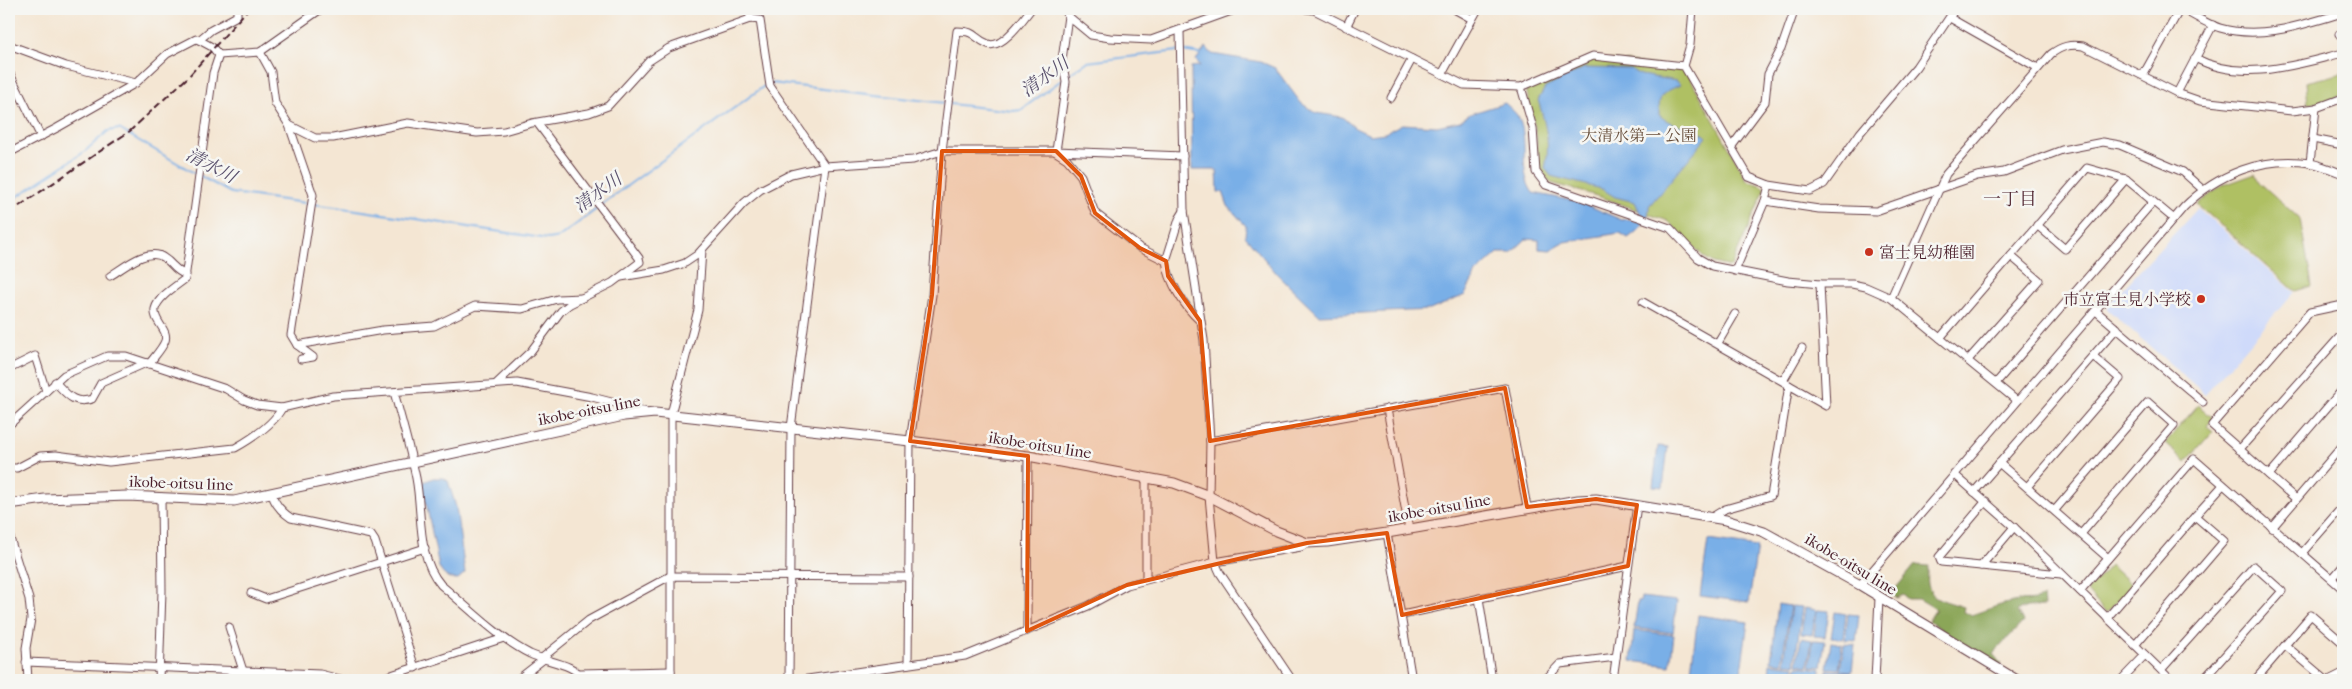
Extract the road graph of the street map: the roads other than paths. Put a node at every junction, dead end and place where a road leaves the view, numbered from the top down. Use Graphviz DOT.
graph roads {
  1 [pos="237,9"];
  2 [pos="321,9"];
  3 [pos="750,9"];
  4 [pos="876,9"];
  5 [pos="882,9"];
  6 [pos="1031,9"];
  7 [pos="1234,9"];
  8 [pos="1311,9"];
  9 [pos="1355,9"];
  10 [pos="1454,9"];
  11 [pos="1478,9"];
  12 [pos="1694,9"];
  13 [pos="1796,9"];
  14 [pos="1955,9"];
  15 [pos="2181,9"];
  16 [pos="312,12"];
  17 [pos="1067,12"];
  18 [pos="2194,12"];
  19 [pos="2343,13"];
  20 [pos="1950,18"];
  21 [pos="750,19"];
  22 [pos="1472,19"];
  23 [pos="2213,25"];
  24 [pos="1346,27"];
  25 [pos="1180,31"];
  26 [pos="199,40"];
  27 [pos="9,44"];
  28 [pos="260,52"];
  29 [pos="2343,53"];
  30 [pos="218,55"];
  31 [pos="2195,58"];
  32 [pos="1412,59"];
  33 [pos="1684,66"];
  34 [pos="2038,68"];
  35 [pos="9,72"];
  36 [pos="1442,74"];
  37 [pos="2143,75"];
  38 [pos="136,83"];
  39 [pos="1521,87"];
  40 [pos="2177,93"];
  41 [pos="1391,98"];
  42 [pos="2343,98"];
  43 [pos="2316,108"];
  44 [pos="538,124"];
  45 [pos="289,125"];
  46 [pos="41,136"];
  47 [pos="2313,139"];
  48 [pos="1732,146"];
  49 [pos="2343,146"];
  50 [pos="942,151"];
  51 [pos="1056,151"];
  52 [pos="9,153"];
  53 [pos="1183,156"];
  54 [pos="2310,163"];
  55 [pos="825,166"];
  56 [pos="2343,174"];
  57 [pos="2126,179"];
  58 [pos="1769,185"];
  59 [pos="1938,188"];
  60 [pos="2202,189"];
  61 [pos="1765,201"];
  62 [pos="2153,202"];
  63 [pos="1184,211"];
  64 [pos="2174,219"];
  65 [pos="2037,225"];
  66 [pos="702,250"];
  67 [pos="2011,256"];
  68 [pos="1166,261"];
  69 [pos="1735,271"];
  70 [pos="186,275"];
  71 [pos="110,276"];
  72 [pos="621,277"];
  73 [pos="1820,284"];
  74 [pos="582,298"];
  75 [pos="1891,298"];
  76 [pos="1643,302"];
  77 [pos="2343,305"];
  78 [pos="2096,310"];
  79 [pos="1735,314"];
  80 [pos="1200,321"];
  81 [pos="2116,328"];
  82 [pos="2343,333"];
  83 [pos="1940,338"];
  84 [pos="1718,343"];
  85 [pos="296,345"];
  86 [pos="1802,348"];
  87 [pos="2093,356"];
  88 [pos="301,359"];
  89 [pos="1968,360"];
  90 [pos="148,363"];
  91 [pos="9,369"];
  92 [pos="55,382"];
  93 [pos="497,383"];
  94 [pos="1786,383"];
  95 [pos="1996,383"];
  96 [pos="2343,389"];
  97 [pos="46,390"];
  98 [pos="394,392"];
  99 [pos="2018,401"];
  100 [pos="2203,402"];
  101 [pos="282,408"];
  102 [pos="1387,409"];
  103 [pos="655,412"];
  104 [pos="671,414"];
  105 [pos="9,425"];
  106 [pos="791,428"];
  107 [pos="910,440"];
  108 [pos="1210,441"];
  109 [pos="2343,445"];
  110 [pos="2239,450"];
  111 [pos="1028,456"];
  112 [pos="1999,463"];
  113 [pos="412,464"];
  114 [pos="9,468"];
  115 [pos="1954,474"];
  116 [pos="2269,475"];
  117 [pos="1146,478"];
  118 [pos="2222,484"];
  119 [pos="2027,487"];
  120 [pos="1974,492"];
  121 [pos="272,494"];
  122 [pos="1209,496"];
  123 [pos="161,497"];
  124 [pos="2296,499"];
  125 [pos="1986,501"];
  126 [pos="9,504"];
  127 [pos="1637,506"];
  128 [pos="2343,506"];
  129 [pos="1527,507"];
  130 [pos="2054,510"];
  131 [pos="2196,516"];
  132 [pos="1712,517"];
  133 [pos="2014,527"];
  134 [pos="2272,528"];
  135 [pos="1409,529"];
  136 [pos="1387,533"];
  137 [pos="2081,534"];
  138 [pos="9,535"];
  139 [pos="1307,543"];
  140 [pos="425,548"];
  141 [pos="2302,553"];
  142 [pos="2108,558"];
  143 [pos="382,562"];
  144 [pos="1215,562"];
  145 [pos="1628,566"];
  146 [pos="1981,566"];
  147 [pos="2343,566"];
  148 [pos="2062,574"];
  149 [pos="670,576"];
  150 [pos="790,576"];
  151 [pos="909,577"];
  152 [pos="1146,579"];
  153 [pos="2332,579"];
  154 [pos="1860,585"];
  155 [pos="2343,589"];
  156 [pos="2080,591"];
  157 [pos="251,594"];
  158 [pos="1479,598"];
  159 [pos="1879,598"];
  160 [pos="1402,615"];
  161 [pos="2107,618"];
  162 [pos="229,627"];
  163 [pos="1027,632"];
  164 [pos="504,638"];
  165 [pos="2343,643"];
  166 [pos="2135,645"];
  167 [pos="2285,645"];
  168 [pos="2146,655"];
  169 [pos="1616,657"];
  170 [pos="543,658"];
  171 [pos="26,662"];
  172 [pos="908,664"];
  173 [pos="160,666"];
  174 [pos="414,668"];
  175 [pos="2161,670"];
  176 [pos="243,671"];
  177 [pos="671,671"];
  178 [pos="580,673"];
  179 [pos="2343,673"];
  180 [pos="28,680"];
  181 [pos="159,680"];
  182 [pos="246,680"];
  183 [pos="344,680"];
  184 [pos="376,680"];
  185 [pos="517,680"];
  186 [pos="584,680"];
  187 [pos="671,680"];
  188 [pos="789,680"];
  189 [pos="801,680"];
  190 [pos="1292,680"];
  191 [pos="1412,680"];
  192 [pos="1492,680"];
  193 [pos="1545,680"];
  194 [pos="1613,680"];
  195 [pos="1875,680"];
  196 [pos="2015,680"];
  197 [pos="2121,680"];
  198 [pos="2171,680"];
  199 [pos="2203,680"];
  200 [pos="2255,680"];
  201 [pos="2327,680"];
  1 -- 26 [label="street"];
  2 -- 16 [label="street"];
  3 -- 21 [label="street"];
  4 -- 5 [label="street"];
  6 -- 50 [label="street"];
  7 -- 25 [label="street"];
  8 -- 24 [label="street"];
  9 -- 24 [label="street"];
  10 -- 22 [label="street"];
  11 -- 22 [label="street"];
  12 -- 33 [label="street"];
  13 -- 48 [label="street"];
  14 -- 20 [label="street"];
  15 -- 18 [label="street"];
  15 -- 37 [label="street"];
  16 -- 28 [label="street"];
  17 -- 25 [label="street"];
  17 -- 51 [label="street"];
  18 -- 23 [label="street"];
  19 -- 23 [label="street"];
  20 -- 34 [label="street"];
  20 -- 58 [label="street"];
  21 -- 44 [label="street"];
  21 -- 55 [label="street"];
  22 -- 36 [label="street"];
  23 -- 31 [label="street"];
  24 -- 32 [label="street"];
  25 -- 53 [label="street"];
  26 -- 30 [label="street"];
  26 -- 38 [label="street"];
  27 -- 38 [label="street"];
  28 -- 30 [label="street"];
  28 -- 45 [label="street"];
  29 -- 31 [label="street"];
  30 -- 70 [label="street"];
  31 -- 40 [label="street"];
  32 -- 36 [label="street"];
  32 -- 41 [label="street"];
  33 -- 39 [label="street"];
  33 -- 48 [label="street"];
  34 -- 37 [label="street"];
  34 -- 59 [label="street"];
  35 -- 46 [label="street"];
  36 -- 39 [label="street"];
  37 -- 40 [label="street"];
  38 -- 46 [label="street"];
  39 -- 69 [label="street"];
  40 -- 43 [label="street"];
  42 -- 43 [label="street"];
  43 -- 47 [label="street"];
  44 -- 45 [label="street"];
  44 -- 72 [label="street"];
  45 -- 85 [label="street"];
  46 -- 52 [label="street"];
  47 -- 49 [label="street"];
  47 -- 54 [label="street"];
  48 -- 58 [label="street"];
  50 -- 51 [label="street"];
  50 -- 55 [label="street"];
  50 -- 107 [label="street"];
  51 -- 53 [label="street"];
  51 -- 68 [label="street"];
  53 -- 63 [label="street"];
  54 -- 56 [label="street"];
  54 -- 60 [label="street"];
  55 -- 66 [label="street"];
  55 -- 106 [label="street"];
  57 -- 62 [label="street"];
  57 -- 65 [label="street"];
  57 -- 65 [label="street"];
  58 -- 61 [label="street"];
  59 -- 60 [label="street"];
  59 -- 61 [label="street"];
  59 -- 75 [label="street"];
  60 -- 64 [label="street"];
  61 -- 69 [label="street"];
  62 -- 64 [label="street"];
  62 -- 95 [label="street"];
  63 -- 68 [label="street"];
  63 -- 80 [label="street"];
  64 -- 78 [label="street"];
  65 -- 67 [label="street"];
  66 -- 72 [label="street"];
  66 -- 104 [label="street"];
  67 -- 83 [label="street"];
  67 -- 89 [label="street"];
  68 -- 80 [label="street"];
  69 -- 73 [label="street"];
  70 -- 71 [label="street"];
  70 -- 90 [label="street"];
  72 -- 74 [label="street"];
  73 -- 75 [label="street"];
  73 -- 94 [label="street"];
  74 -- 85 [label="street"];
  74 -- 93 [label="street"];
  75 -- 83 [label="street"];
  76 -- 84 [label="street"];
  77 -- 110 [label="street"];
  78 -- 81 [label="street"];
  78 -- 99 [label="street"];
  79 -- 84 [label="street"];
  80 -- 108 [label="street"];
  81 -- 87 [label="street"];
  81 -- 100 [label="street"];
  82 -- 110 [label="street"];
  83 -- 89 [label="street"];
  84 -- 94 [label="street"];
  85 -- 88 [label="street"];
  86 -- 94 [label="street"];
  87 -- 112 [label="street"];
  87 -- 119 [label="street"];
  89 -- 95 [label="street"];
  90 -- 92 [label="street"];
  90 -- 92 [label="street"];
  90 -- 101 [label="street"];
  91 -- 97 [label="street"];
  92 -- 97 [label="street"];
  93 -- 98 [label="street"];
  93 -- 103 [label="street"];
  94 -- 132 [label="street"];
  95 -- 99 [label="street"];
  96 -- 116 [label="street"];
  97 -- 105 [label="street"];
  98 -- 101 [label="street"];
  98 -- 113 [label="street"];
  99 -- 115 [label="street"];
  101 -- 114 [label="street"];
  102 -- 108 [label="street"];
  102 -- 129 [label="street"];
  102 -- 135 [label="street"];
  103 -- 104 [label="main road, ikobe-oitsu line"];
  103 -- 113 [label="main road, ikobe-oitsu line"];
  104 -- 106 [label="main road, ikobe-oitsu line"];
  104 -- 149 [label="street"];
  106 -- 107 [label="main road, ikobe-oitsu line"];
  106 -- 150 [label="street"];
  107 -- 111 [label="main road, ikobe-oitsu line"];
  107 -- 151 [label="street"];
  108 -- 122 [label="street"];
  109 -- 124 [label="street"];
  110 -- 116 [label="street"];
  111 -- 117 [label="main road, ikobe-oitsu line"];
  111 -- 163 [label="street"];
  112 -- 119 [label="street"];
  112 -- 120 [label="street"];
  113 -- 121 [label="main road, ikobe-oitsu line"];
  113 -- 140 [label="street"];
  115 -- 120 [label="street"];
  115 -- 154 [label="street"];
  116 -- 124 [label="street"];
  117 -- 122 [label="main road, ikobe-oitsu line"];
  117 -- 152 [label="street"];
  118 -- 131 [label="street"];
  118 -- 134 [label="street"];
  118 -- 142 [label="street"];
  119 -- 130 [label="street"];
  120 -- 125 [label="street"];
  121 -- 123 [label="main road, ikobe-oitsu line"];
  121 -- 143 [label="street"];
  122 -- 139 [label="main road, ikobe-oitsu line"];
  122 -- 144 [label="street"];
  123 -- 126 [label="main road, ikobe-oitsu line"];
  123 -- 173 [label="street"];
  124 -- 134 [label="street"];
  125 -- 133 [label="street"];
  125 -- 146 [label="street"];
  127 -- 129 [label="main road, ikobe-oitsu line"];
  127 -- 132 [label="main road, ikobe-oitsu line"];
  127 -- 145 [label="street"];
  128 -- 141 [label="street"];
  129 -- 135 [label="main road, ikobe-oitsu line"];
  130 -- 137 [label="street"];
  130 -- 137 [label="street"];
  131 -- 161 [label="street"];
  131 -- 166 [label="street"];
  132 -- 154 [label="main road, ikobe-oitsu line"];
  133 -- 146 [label="street"];
  133 -- 148 [label="street"];
  134 -- 141 [label="street"];
  135 -- 136 [label="main road, ikobe-oitsu line"];
  136 -- 139 [label="main road, ikobe-oitsu line"];
  136 -- 160 [label="street"];
  137 -- 142 [label="street"];
  138 -- 171 [label="street"];
  139 -- 144 [label="street"];
  140 -- 143 [label="street"];
  140 -- 164 [label="street"];
  141 -- 153 [label="street"];
  142 -- 156 [label="street"];
  143 -- 157 [label="street"];
  143 -- 174 [label="street"];
  144 -- 152 [label="street"];
  144 -- 190 [label="street"];
  145 -- 158 [label="street"];
  145 -- 169 [label="street"];
  146 -- 148 [label="street"];
  147 -- 153 [label="street"];
  148 -- 156 [label="street"];
  149 -- 150 [label="street"];
  149 -- 170 [label="street"];
  149 -- 177 [label="street"];
  150 -- 151 [label="street"];
  150 -- 188 [label="street"];
  151 -- 172 [label="street"];
  152 -- 163 [label="street"];
  153 -- 155 [label="street"];
  154 -- 159 [label="main road, ikobe-oitsu line"];
  156 -- 161 [label="street"];
  158 -- 160 [label="street"];
  158 -- 192 [label="street"];
  159 -- 195 [label="street"];
  159 -- 196 [label="main road, ikobe-oitsu line"];
  160 -- 191 [label="street"];
  161 -- 166 [label="street"];
  162 -- 176 [label="street"];
  163 -- 172 [label="street"];
  164 -- 170 [label="street"];
  164 -- 174 [label="street"];
  165 -- 167 [label="street"];
  166 -- 168 [label="street"];
  167 -- 200 [label="street"];
  167 -- 201 [label="street"];
  168 -- 175 [label="street"];
  168 -- 197 [label="street"];
  169 -- 193 [label="street"];
  169 -- 194 [label="street"];
  170 -- 178 [label="street"];
  170 -- 185 [label="street"];
  171 -- 173 [label="street"];
  171 -- 180 [label="street"];
  172 -- 189 [label="street"];
  173 -- 176 [label="street"];
  173 -- 181 [label="street"];
  174 -- 184 [label="street"];
  175 -- 198 [label="street"];
  175 -- 199 [label="street"];
  176 -- 182 [label="street"];
  176 -- 183 [label="street"];
  177 -- 178 [label="street"];
  177 -- 187 [label="street"];
  178 -- 186 [label="street"];
  179 -- 201 [label="street"];
}
